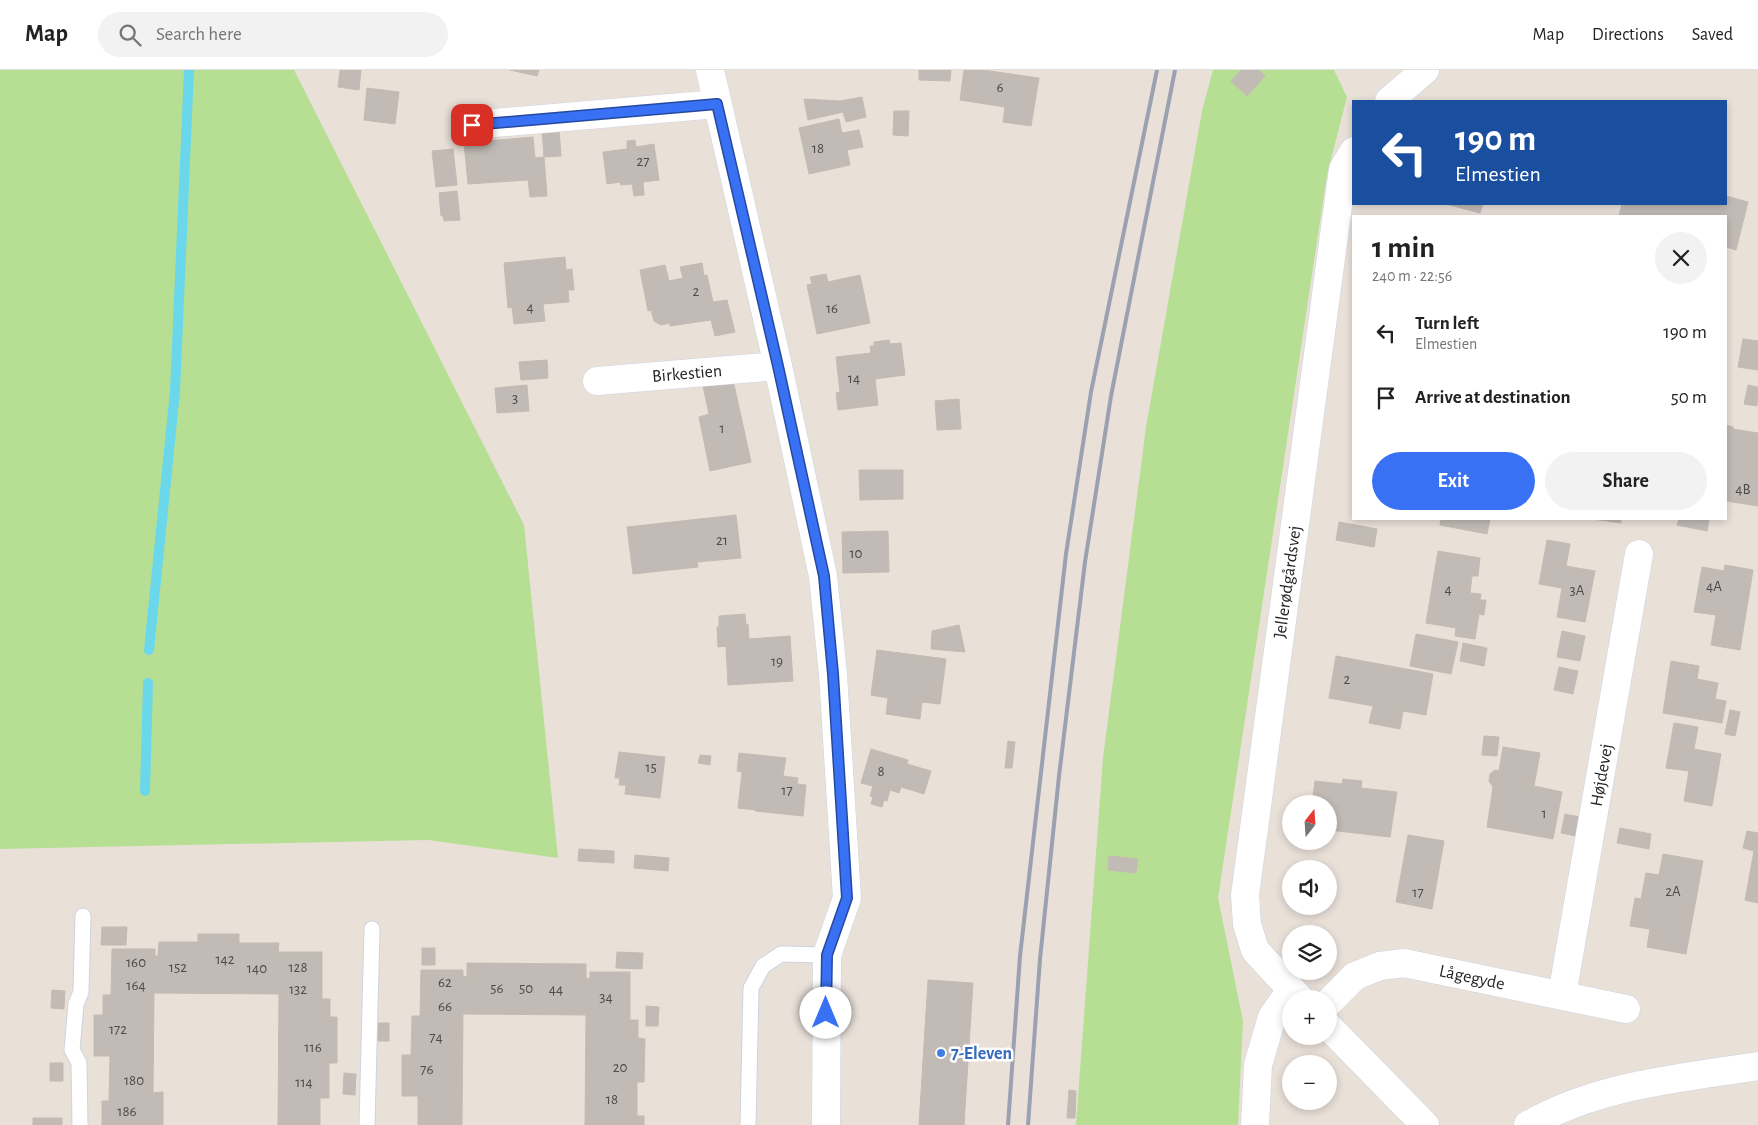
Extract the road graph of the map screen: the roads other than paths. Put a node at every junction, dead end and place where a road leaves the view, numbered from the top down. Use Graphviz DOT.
graph roads {
  1 [pos="710,70"];
  2 [pos="1425,70"];
  3 [pos="1390,100"];
  4 [pos="717,104"];
  5 [pos="472,125"];
  6 [pos="1352,154"];
  7 [pos="778,366"];
  8 [pos="596,381"];
  9 [pos="1639,554"];
  10 [pos="83,916"];
  11 [pos="372,929"];
  12 [pos="827,955"];
  13 [pos="1292,990"];
  14 [pos="1337,994"];
  15 [pos="1562,995"];
  16 [pos="1282,1007"];
  17 [pos="1626,1009"];
  18 [pos="1337,1035"];
  19 [pos="1758,1066"];
  20 [pos="80,1125"];
  21 [pos="367,1125"];
  22 [pos="748,1125"];
  23 [pos="826,1125"];
  24 [pos="1255,1125"];
  25 [pos="1425,1125"];
  26 [pos="1528,1125"];
  1 -- 4 [label="street"];
  2 -- 3 [label="street"];
  4 -- 5 [label="street"];
  4 -- 7 [label="street"];
  6 -- 13 [label="street, Jellerødgårdsvej"];
  7 -- 8 [label="street, Birkestien"];
  7 -- 12 [label="street"];
  9 -- 15 [label="street, Højdevej"];
  10 -- 20 [label="lane"];
  11 -- 21 [label="lane"];
  12 -- 22 [label="lane"];
  12 -- 23 [label="street"];
  14 -- 15 [label="street, Lågegyde"];
  15 -- 17 [label="street, Lågegyde"];
  16 -- 24 [label="street"];
  18 -- 25 [label="street"];
  19 -- 26 [label="street"];
}
